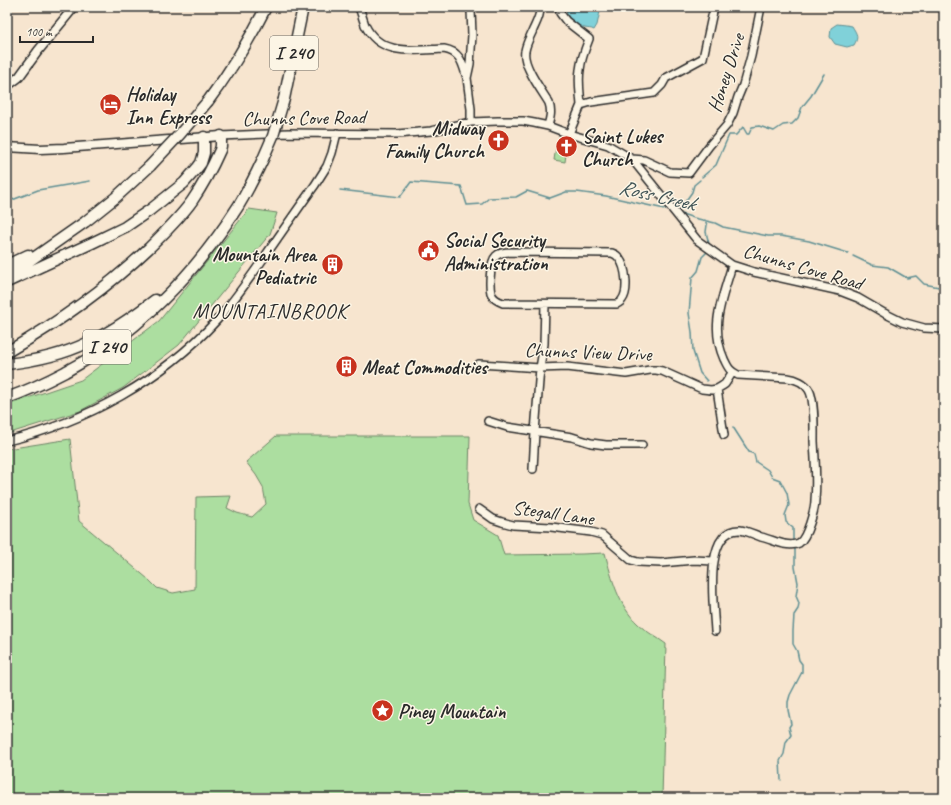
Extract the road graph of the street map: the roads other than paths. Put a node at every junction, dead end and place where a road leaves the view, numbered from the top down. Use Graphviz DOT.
graph roads {
  1 [pos="74,7"];
  2 [pos="266,7"];
  3 [pos="303,7"];
  4 [pos="359,7"];
  5 [pos="470,7"];
  6 [pos="540,7"];
  7 [pos="560,7"];
  8 [pos="714,7"];
  9 [pos="761,7"];
  10 [pos="467,78"];
  11 [pos="7,86"];
  12 [pos="581,105"];
  13 [pos="471,122"];
  14 [pos="548,126"];
  15 [pos="337,134"];
  16 [pos="569,134"];
  17 [pos="221,136"];
  18 [pos="204,137"];
  19 [pos="7,147"];
  20 [pos="632,159"];
  21 [pos="55,243"];
  22 [pos="7,264"];
  23 [pos="732,265"];
  24 [pos="190,270"];
  25 [pos="7,273"];
  26 [pos="7,282"];
  27 [pos="545,304"];
  28 [pos="944,329"];
  29 [pos="7,352"];
  30 [pos="7,364"];
  31 [pos="479,364"];
  32 [pos="540,368"];
  33 [pos="732,372"];
  34 [pos="717,389"];
  35 [pos="7,398"];
  36 [pos="488,421"];
  37 [pos="534,432"];
  38 [pos="724,435"];
  39 [pos="7,441"];
  40 [pos="642,445"];
  41 [pos="533,469"];
  42 [pos="480,509"];
  43 [pos="713,561"];
  44 [pos="715,631"];
  1 -- 11 [label="main road"];
  2 -- 21 [label="highway, I 240, bridge"];
  3 -- 24 [label="highway, I 240, bridge"];
  4 -- 10 [label="street"];
  5 -- 10 [label="street"];
  6 -- 14 [label="street"];
  7 -- 12 [label="street"];
  8 -- 12 [label="street"];
  9 -- 20 [label="street, Honey Drive"];
  10 -- 13 [label="street"];
  12 -- 16 [label="street"];
  13 -- 14 [label="street, Chunns Cove Road"];
  13 -- 15 [label="street, Chunns Cove Road"];
  14 -- 16 [label="street, Chunns Cove Road"];
  15 -- 17 [label="street, Chunns Cove Road"];
  15 -- 39 [label="street"];
  16 -- 20 [label="street, Chunns Cove Road"];
  17 -- 18 [label="main road, Chunns Cove Road"];
  17 -- 29 [label="highway"];
  18 -- 19 [label="main road, Chunns Cove Road"];
  18 -- 26 [label="highway"];
  20 -- 23 [label="street, Chunns Cove Road"];
  21 -- 22 [label="highway"];
  21 -- 25 [label="highway, I 240"];
  23 -- 28 [label="street, Chunns Cove Road"];
  23 -- 33 [label="street"];
  24 -- 30 [label="highway"];
  24 -- 35 [label="highway, I 240"];
  27 -- 27 [label="street"];
  27 -- 32 [label="street"];
  31 -- 32 [label="street, Chunns View Drive"];
  32 -- 34 [label="street, Chunns View Drive"];
  32 -- 37 [label="street"];
  33 -- 34 [label="street"];
  33 -- 43 [label="street"];
  34 -- 38 [label="street"];
  36 -- 37 [label="street"];
  37 -- 40 [label="street"];
  37 -- 41 [label="street"];
  42 -- 43 [label="street, Stegall Lane"];
  43 -- 44 [label="street"];
}
